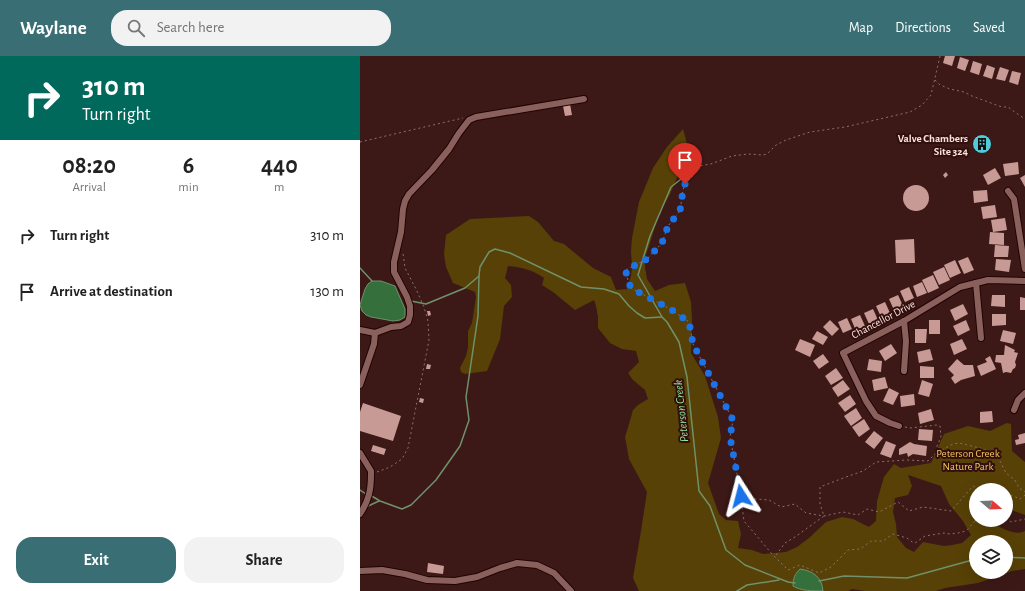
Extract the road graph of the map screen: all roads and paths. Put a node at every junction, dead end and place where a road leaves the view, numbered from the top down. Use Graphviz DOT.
graph roads {
  1 [pos="940,56"];
  2 [pos="934,80"];
  3 [pos="584,99"];
  4 [pos="476,117"];
  5 [pos="1025,119"];
  6 [pos="360,142"];
  7 [pos="1008,191"];
  8 [pos="402,252"];
  9 [pos="1025,269"];
  10 [pos="1025,281"];
  11 [pos="976,283"];
  12 [pos="904,321"];
  13 [pos="360,330"];
  14 [pos="375,333"];
  15 [pos="981,338"];
  16 [pos="904,371"];
  17 [pos="360,385"];
  18 [pos="1025,393"];
  19 [pos="1014,410"];
  20 [pos="899,426"];
  21 [pos="360,453"];
  22 [pos="936,453"];
  23 [pos="371,474"];
  24 [pos="739,484"];
  25 [pos="969,491"];
  26 [pos="1025,492"];
  27 [pos="1025,495"];
  28 [pos="1013,496"];
  29 [pos="360,514"];
  30 [pos="824,516"];
  31 [pos="1025,519"];
  32 [pos="1013,522"];
  33 [pos="970,527"];
  34 [pos="776,556"];
  35 [pos="360,571"];
  36 [pos="571,591"];
  1 -- 2 [label="path"];
  2 -- 5 [label="path"];
  2 -- 24 [label="path"];
  3 -- 4 [label="street"];
  4 -- 6 [label="path"];
  4 -- 14 [label="street"];
  7 -- 9 [label="street"];
  8 -- 23 [label="path"];
  10 -- 11 [label="street, Chancellor Drive"];
  11 -- 12 [label="street, Chancellor Drive"];
  11 -- 15 [label="street"];
  12 -- 16 [label="street"];
  12 -- 20 [label="street, Chancellor Drive"];
  13 -- 14 [label="street"];
  14 -- 17 [label="street"];
  18 -- 19 [label="street"];
  20 -- 22 [label="path"];
  21 -- 23 [label="street"];
  22 -- 26 [label="path"];
  22 -- 30 [label="path"];
  23 -- 29 [label="street"];
  24 -- 30 [label="path"];
  24 -- 34 [label="path"];
  25 -- 30 [label="path"];
  27 -- 28 [label="path"];
  30 -- 34 [label="path"];
  31 -- 32 [label="path"];
  33 -- 34 [label="path"];
  35 -- 36 [label="street"];
}
